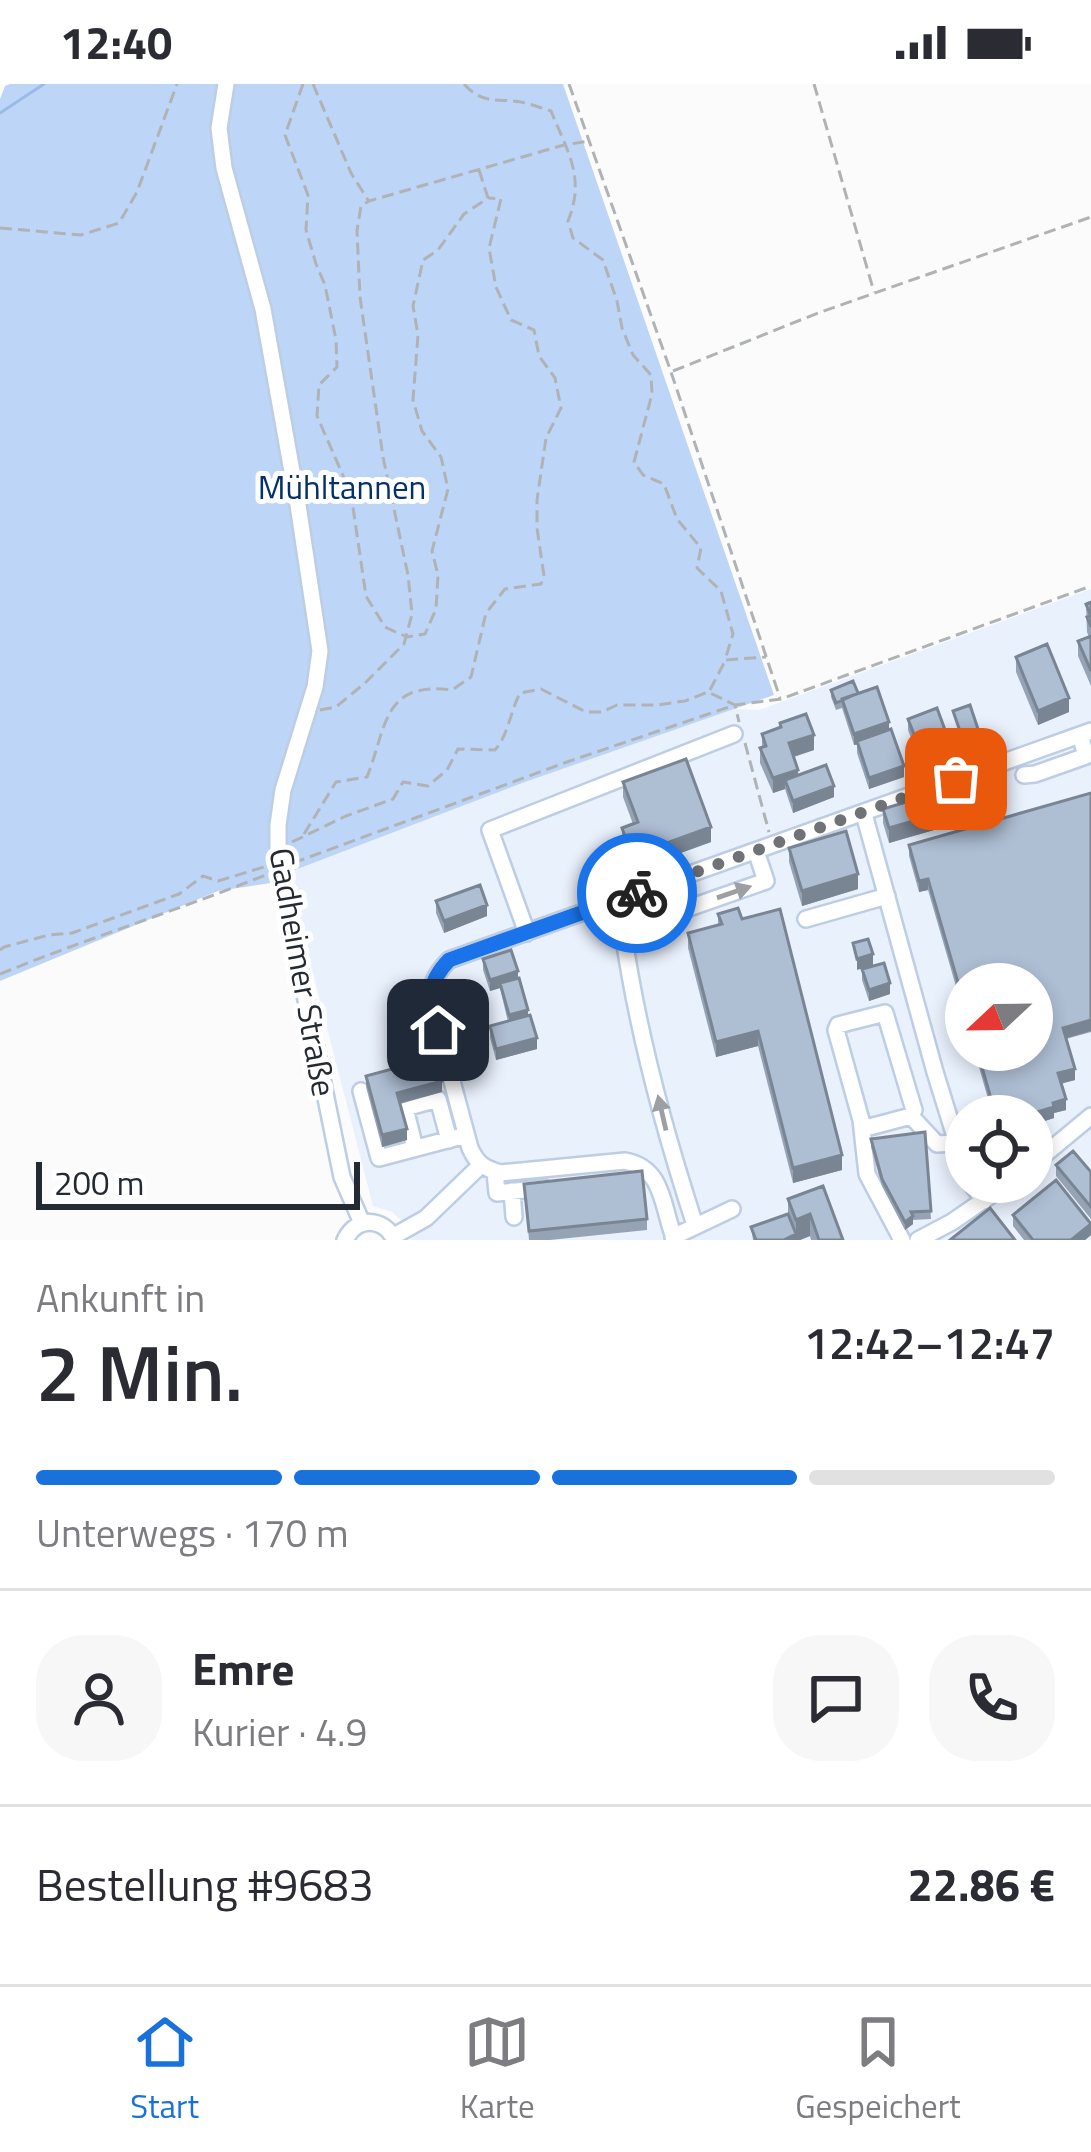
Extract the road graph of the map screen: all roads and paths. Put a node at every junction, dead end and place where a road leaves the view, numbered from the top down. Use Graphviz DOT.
graph roads {
  1 [pos="177,84"];
  2 [pos="226,84"];
  3 [pos="303,84"];
  4 [pos="313,84"];
  5 [pos="464,84"];
  6 [pos="568,84"];
  7 [pos="814,84"];
  8 [pos="590,141"];
  9 [pos="565,145"];
  10 [pos="478,170"];
  11 [pos="488,198"];
  12 [pos="369,201"];
  13 [pos="1091,217"];
  14 [pos="0,228"];
  15 [pos="874,294"];
  16 [pos="671,372"];
  17 [pos="1091,586"];
  18 [pos="407,637"];
  19 [pos="766,657"];
  20 [pos="725,660"];
  21 [pos="708,692"];
  22 [pos="781,699"];
  23 [pos="735,705"];
  24 [pos="308,713"];
  25 [pos="1085,733"];
  26 [pos="740,735"];
  27 [pos="1024,775"];
  28 [pos="865,814"];
  29 [pos="303,836"];
  30 [pos="764,848"];
  31 [pos="279,866"];
  32 [pos="887,896"];
  33 [pos="618,900"];
  34 [pos="806,919"];
  35 [pos="622,932"];
  36 [pos="527,933"];
  37 [pos="0,950"];
  38 [pos="0,974"];
  39 [pos="361,1091"];
  40 [pos="945,1107"];
  41 [pos="911,1116"];
  42 [pos="1091,1116"];
  43 [pos="862,1129"];
  44 [pos="458,1137"];
  45 [pos="945,1144"];
  46 [pos="416,1148"];
  47 [pos="1053,1148"];
  48 [pos="609,1162"];
  49 [pos="488,1168"];
  50 [pos="611,1181"];
  51 [pos="552,1187"];
  52 [pos="512,1192"];
  53 [pos="981,1203"];
  54 [pos="733,1209"];
  55 [pos="514,1217"];
  56 [pos="362,1223"];
  57 [pos="695,1225"];
  58 [pos="394,1238"];
  59 [pos="674,1238"];
  60 [pos="345,1240"];
  61 [pos="902,1240"];
  62 [pos="918,1240"];
  1 -- 14 [label="path"];
  2 -- 24 [label="street, Gadheimer Straße"];
  3 -- 18 [label="path"];
  4 -- 12 [label="path"];
  5 -- 9 [label="path"];
  6 -- 8 [label="path"];
  7 -- 15 [label="path"];
  8 -- 9 [label="path"];
  8 -- 16 [label="path"];
  9 -- 10 [label="path"];
  9 -- 20 [label="path"];
  10 -- 11 [label="path"];
  10 -- 12 [label="path"];
  11 -- 18 [label="path"];
  11 -- 29 [label="path"];
  12 -- 18 [label="path"];
  13 -- 15 [label="path"];
  15 -- 16 [label="path"];
  16 -- 19 [label="path"];
  17 -- 22 [label="path"];
  18 -- 24 [label="path"];
  19 -- 20 [label="path"];
  19 -- 22 [label="path"];
  20 -- 21 [label="path"];
  21 -- 23 [label="path"];
  21 -- 29 [label="path"];
  22 -- 23 [label="path"];
  23 -- 26 [label="path"];
  23 -- 31 [label="path"];
  24 -- 31 [label="street, Gadheimer Straße"];
  25 -- 27 [label="street"];
  25 -- 28 [label="street"];
  26 -- 30 [label="path"];
  26 -- 36 [label="street"];
  28 -- 30 [label="street"];
  28 -- 32 [label="street"];
  29 -- 31 [label="path"];
  30 -- 33 [label="street"];
  35 -- 30 [label="street, one-way"];
  31 -- 37 [label="path"];
  31 -- 38 [label="path"];
  31 -- 56 [label="street, Gadheimer Straße"];
  32 -- 34 [label="street"];
  32 -- 40 [label="street"];
  33 -- 35 [label="street"];
  33 -- 36 [label="street"];
  57 -- 35 [label="street, one-way"];
  36 -- 44 [label="street"];
  39 -- 46 [label="street"];
  41 -- 43 [label="street"];
  41 -- 43 [label="street"];
  41 -- 45 [label="street"];
  42 -- 47 [label="street"];
  43 -- 61 [label="street"];
  44 -- 46 [label="street"];
  44 -- 46 [label="street"];
  44 -- 49 [label="street"];
  48 -- 49 [label="street"];
  48 -- 50 [label="street"];
  48 -- 59 [label="street"];
  49 -- 52 [label="street"];
  49 -- 58 [label="street"];
  51 -- 52 [label="street"];
  52 -- 55 [label="street"];
  53 -- 62 [label="street"];
  54 -- 57 [label="street"];
  56 -- 58 [label="street"];
  56 -- 60 [label="street"];
  57 -- 59 [label="street"];
}
